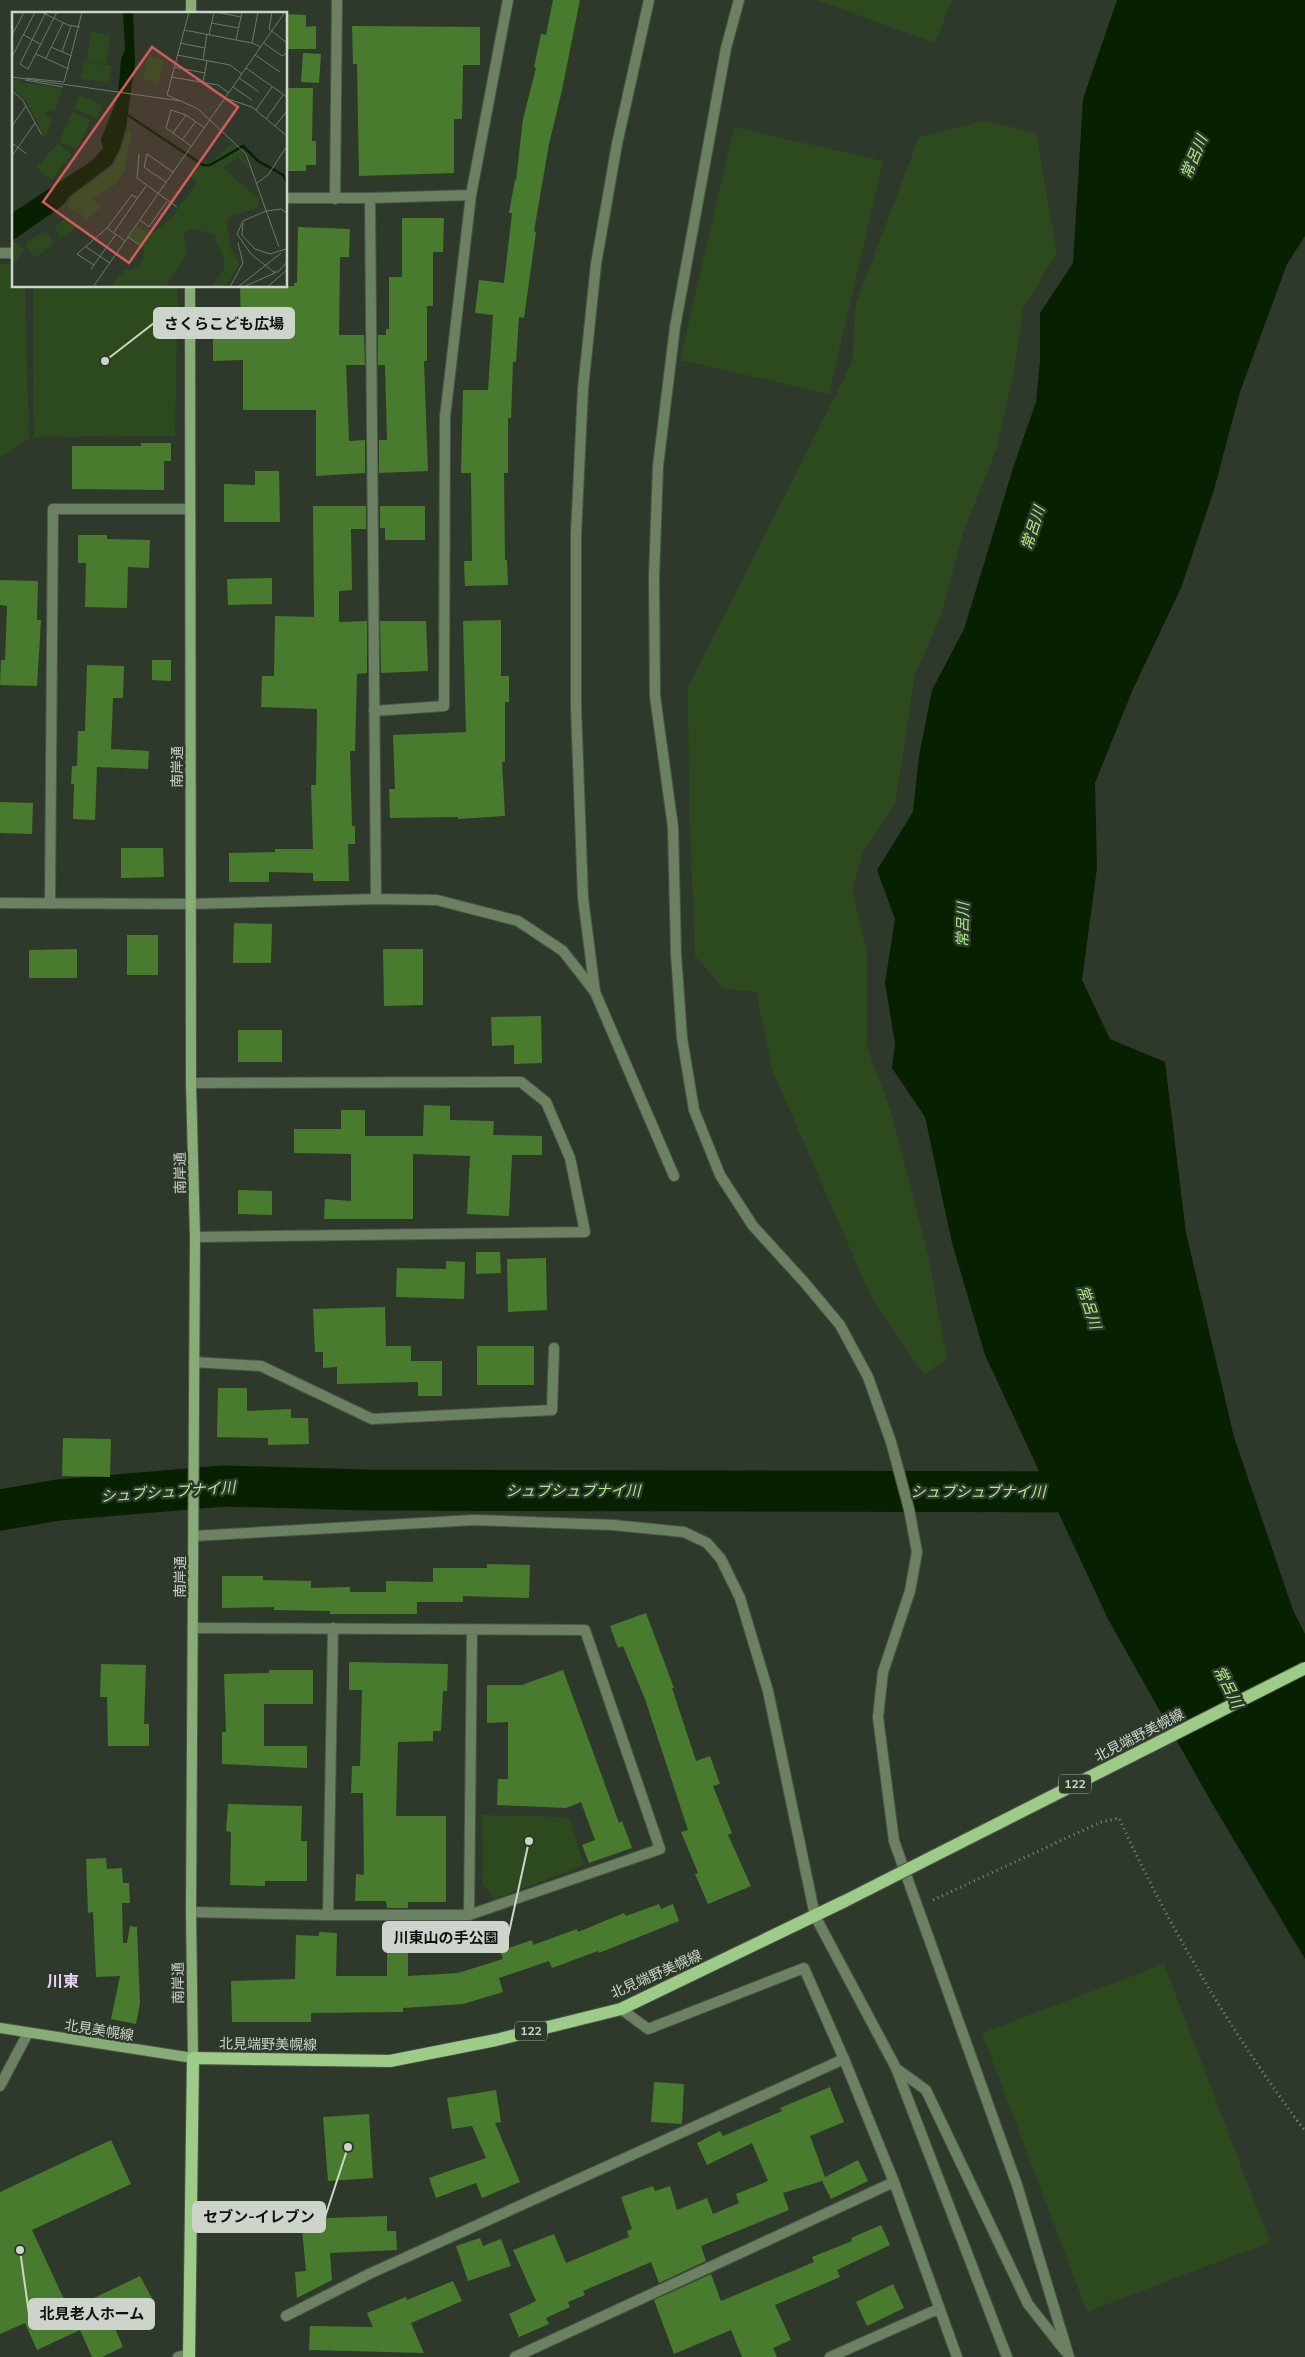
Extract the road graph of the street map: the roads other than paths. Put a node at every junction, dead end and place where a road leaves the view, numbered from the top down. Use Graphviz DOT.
graph roads {
  1 [pos="337,0"];
  2 [pos="508,0"];
  3 [pos="649,0"];
  4 [pos="739,0"];
  5 [pos="471,195"];
  6 [pos="288,198"];
  7 [pos="335,198"];
  8 [pos="370,198"];
  9 [pos="190,288"];
  10 [pos="190,510"];
  11 [pos="374,710"];
  12 [pos="376,899"];
  13 [pos="0,903"];
  14 [pos="50,903"];
  15 [pos="191,904"];
  16 [pos="595,992"];
  17 [pos="192,1083"];
  18 [pos="674,1176"];
  19 [pos="195,1237"];
  20 [pos="554,1348"];
  21 [pos="194,1362"];
  22 [pos="194,1536"];
  23 [pos="193,1628"];
  24 [pos="333,1628"];
  25 [pos="472,1630"];
  26 [pos="1305,1668"];
  27 [pos="191,1912"];
  28 [pos="469,1914"];
  29 [pos="328,1915"];
  30 [pos="815,1916"];
  31 [pos="621,2008"];
  32 [pos="0,2028"];
  33 [pos="28,2033"];
  34 [pos="193,2058"];
  35 [pos="844,2059"];
  36 [pos="896,2068"];
  37 [pos="0,2086"];
  38 [pos="894,2182"];
  39 [pos="938,2309"];
  40 [pos="286,2316"];
  41 [pos="185,2356"];
  42 [pos="521,2356"];
  43 [pos="830,2357"];
  44 [pos="957,2357"];
  45 [pos="1008,2357"];
  46 [pos="1069,2357"];
  1 -- 7 [label="street"];
  2 -- 5 [label="street"];
  3 -- 16 [label="street"];
  4 -- 46 [label="street"];
  5 -- 8 [label="street"];
  5 -- 11 [label="street"];
  6 -- 7 [label="street"];
  7 -- 8 [label="street"];
  8 -- 11 [label="street"];
  9 -- 10 [label="main road, 南岸通"];
  10 -- 14 [label="street"];
  10 -- 15 [label="main road, 南岸通"];
  11 -- 12 [label="street"];
  12 -- 15 [label="street"];
  12 -- 16 [label="street"];
  13 -- 14 [label="street"];
  14 -- 15 [label="street"];
  15 -- 17 [label="main road, 南岸通"];
  16 -- 18 [label="street"];
  17 -- 19 [label="main road, 南岸通"];
  17 -- 19 [label="street"];
  19 -- 21 [label="main road, 南岸通"];
  20 -- 21 [label="street"];
  21 -- 22 [label="main road, 南岸通"];
  22 -- 23 [label="main road, 南岸通"];
  22 -- 30 [label="street"];
  23 -- 24 [label="street"];
  23 -- 27 [label="main road, 南岸通"];
  24 -- 25 [label="street"];
  24 -- 29 [label="street"];
  25 -- 28 [label="street"];
  25 -- 28 [label="street"];
  26 -- 30 [label="main road, 北見端野美幌線 / 122, bridge"];
  27 -- 29 [label="street"];
  27 -- 34 [label="main road, 南岸通"];
  28 -- 29 [label="street"];
  30 -- 31 [label="main road, 北見端野美幌線 / 122"];
  30 -- 36 [label="street"];
  31 -- 34 [label="main road, 北見端野美幌線 / 122"];
  31 -- 35 [label="street"];
  32 -- 33 [label="main road, 北見美幌線"];
  33 -- 34 [label="main road, 北見美幌線"];
  33 -- 37 [label="street"];
  34 -- 41 [label="main road"];
  35 -- 38 [label="street"];
  35 -- 40 [label="street"];
  36 -- 45 [label="street"];
  36 -- 46 [label="street"];
  38 -- 39 [label="street"];
  38 -- 42 [label="street"];
  39 -- 43 [label="street"];
  39 -- 44 [label="street"];
}
